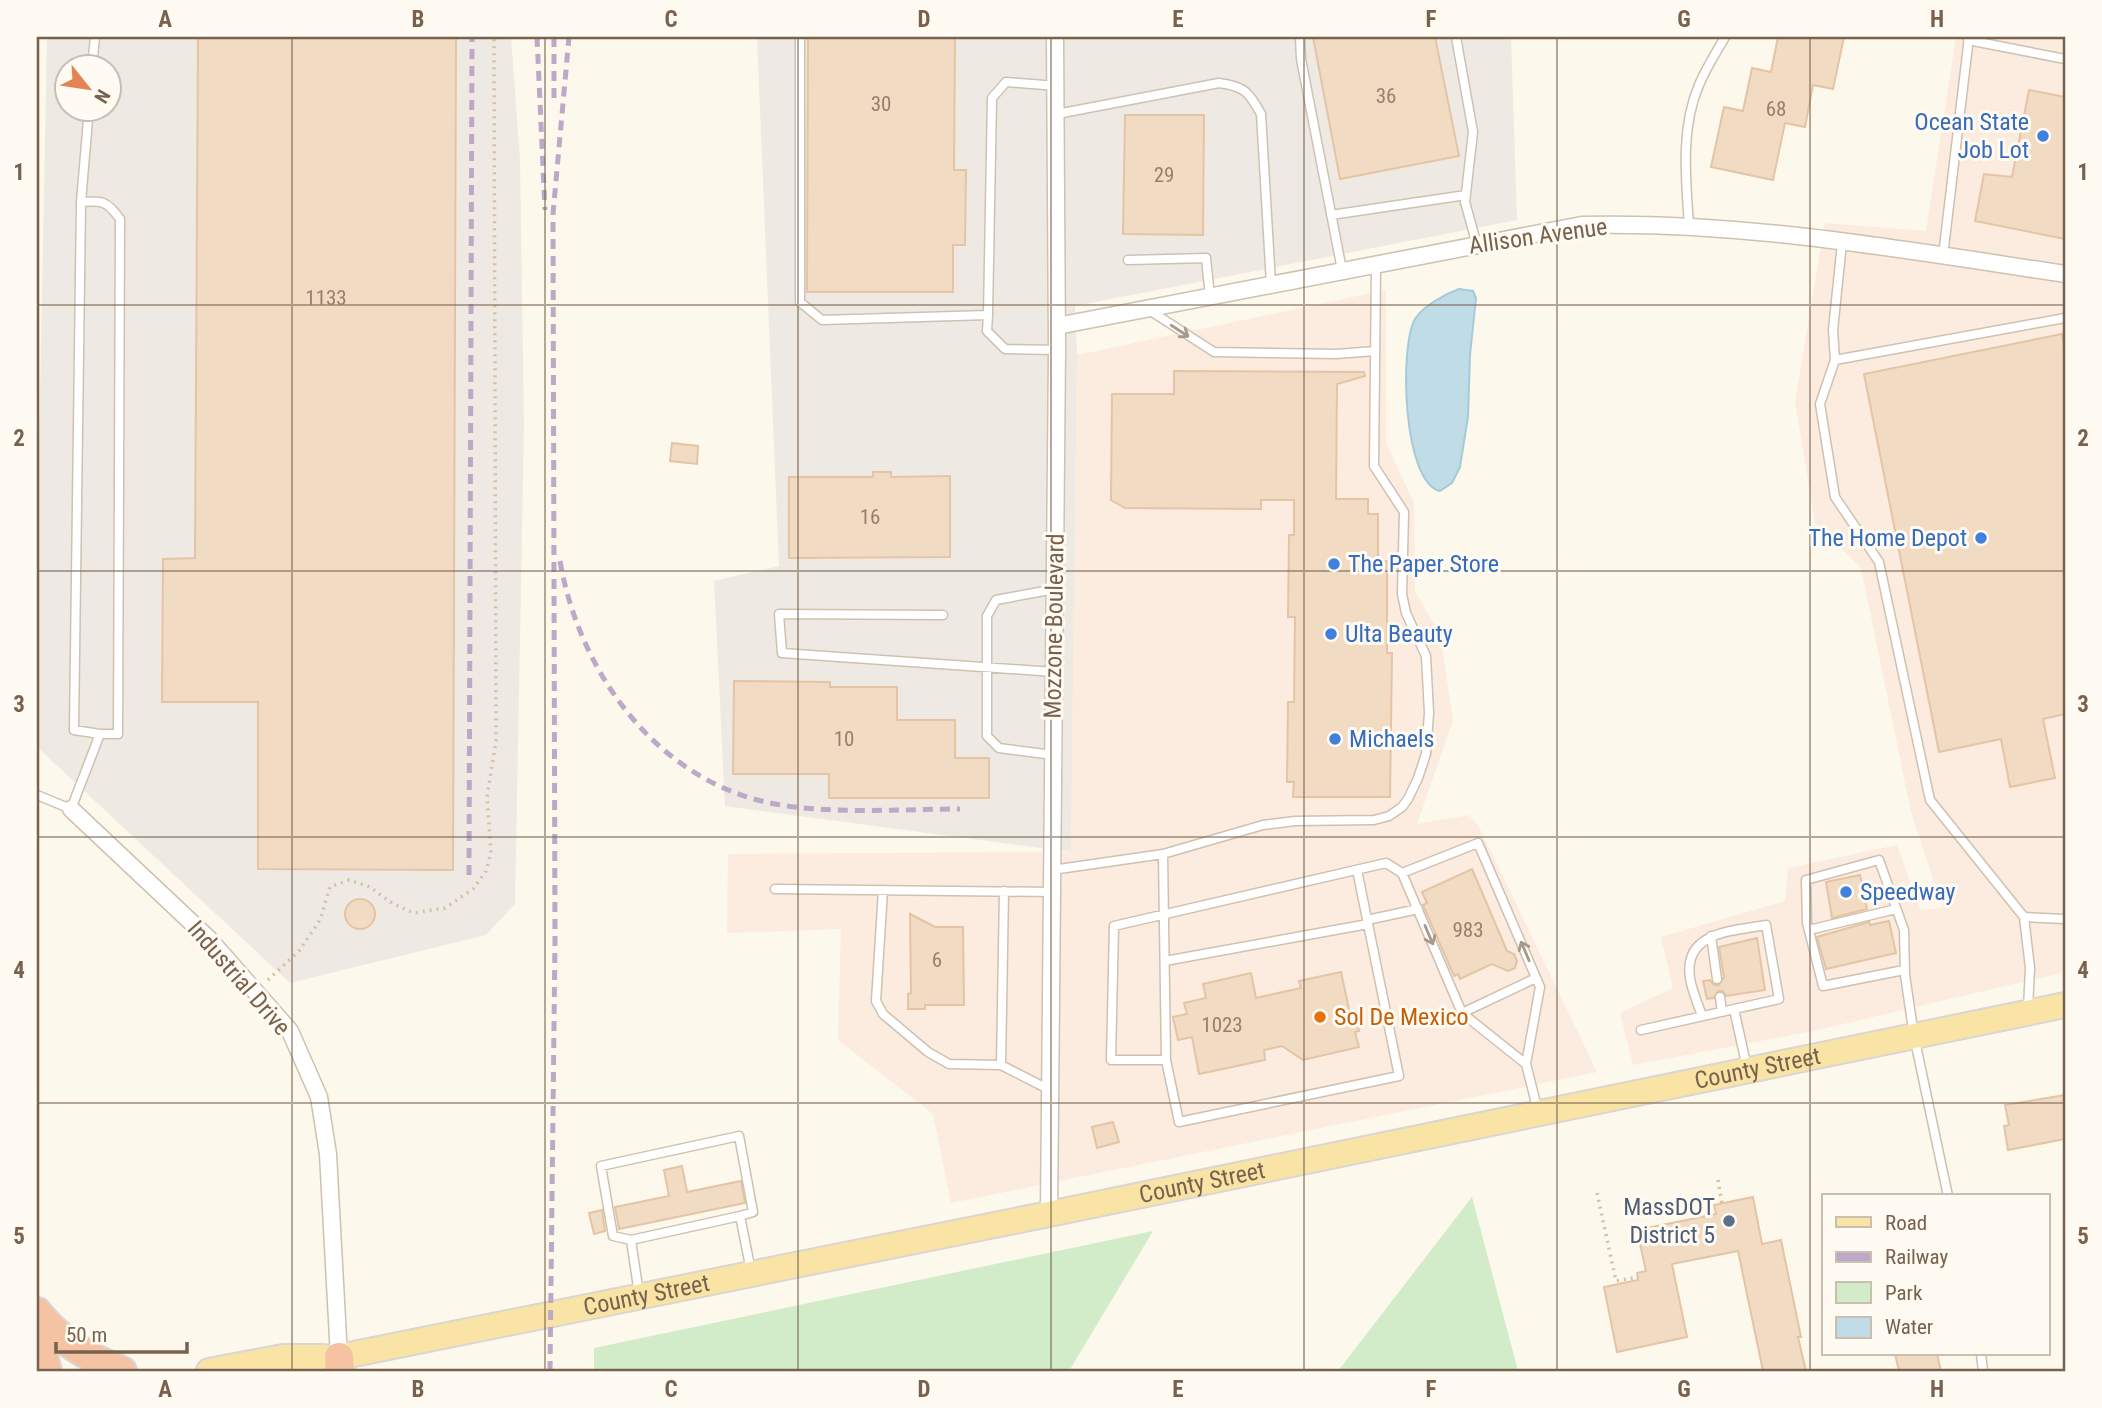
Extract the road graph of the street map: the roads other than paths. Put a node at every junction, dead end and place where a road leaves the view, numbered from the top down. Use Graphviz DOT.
graph roads {
  1 [pos="800,37"];
  2 [pos="1055,37"];
  3 [pos="1300,37"];
  4 [pos="1456,37"];
  5 [pos="1725,37"];
  6 [pos="1968,38"];
  7 [pos="2065,59"];
  8 [pos="1056,86"];
  9 [pos="1057,114"];
  10 [pos="88,122"];
  11 [pos="1466,195"];
  12 [pos="81,202"];
  13 [pos="1331,215"];
  14 [pos="1689,226"];
  15 [pos="1842,243"];
  16 [pos="1477,245"];
  17 [pos="1943,256"];
  18 [pos="1128,260"];
  19 [pos="1376,263"];
  20 [pos="1342,270"];
  21 [pos="2065,274"];
  22 [pos="1271,284"];
  23 [pos="1210,297"];
  24 [pos="1146,309"];
  25 [pos="988,315"];
  26 [pos="2065,318"];
  27 [pos="1057,326"];
  28 [pos="1057,350"];
  29 [pos="1375,351"];
  30 [pos="1835,360"];
  31 [pos="1055,589"];
  32 [pos="943,615"];
  33 [pos="986,669"];
  34 [pos="1054,672"];
  35 [pos="100,734"];
  36 [pos="1053,755"];
  37 [pos="37,795"];
  38 [pos="71,809"];
  39 [pos="1163,854"];
  40 [pos="1052,870"];
  41 [pos="1357,870"];
  42 [pos="1402,873"];
  43 [pos="775,889"];
  44 [pos="883,890"];
  45 [pos="1004,891"];
  46 [pos="1052,892"];
  47 [pos="1418,909"];
  48 [pos="1896,909"];
  49 [pos="1164,914"];
  50 [pos="2024,917"];
  51 [pos="2065,919"];
  52 [pos="1368,922"];
  53 [pos="1809,930"];
  54 [pos="1711,936"];
  55 [pos="1165,961"];
  56 [pos="1905,970"];
  57 [pos="1536,978"];
  58 [pos="1717,979"];
  59 [pos="1720,997"];
  60 [pos="2065,1005"];
  61 [pos="1734,1009"];
  62 [pos="1722,1012"];
  63 [pos="1462,1013"];
  64 [pos="2028,1013"];
  65 [pos="1702,1016"];
  66 [pos="1641,1030"];
  67 [pos="1914,1036"];
  68 [pos="1166,1060"];
  69 [pos="1525,1064"];
  70 [pos="1000,1065"];
  71 [pos="1747,1070"];
  72 [pos="1050,1090"];
  73 [pos="1539,1114"];
  74 [pos="1948,1194"];
  75 [pos="1049,1214"];
  76 [pos="740,1216"];
  77 [pos="631,1240"];
  78 [pos="751,1274"];
  79 [pos="639,1297"];
  80 [pos="37,1312"];
  81 [pos="37,1335"];
  82 [pos="339,1364"];
  83 [pos="47,1371"];
  84 [pos="122,1371"];
  85 [pos="209,1371"];
  86 [pos="300,1371"];
  1 -- 25 [label="lane"];
  2 -- 8 [label="street, Mozzone Boulevard"];
  3 -- 13 [label="lane"];
  4 -- 11 [label="lane"];
  5 -- 14 [label="lane"];
  6 -- 7 [label="lane"];
  6 -- 17 [label="lane"];
  8 -- 9 [label="street, Mozzone Boulevard"];
  8 -- 25 [label="lane"];
  9 -- 22 [label="lane"];
  9 -- 27 [label="street, Mozzone Boulevard"];
  10 -- 12 [label="lane"];
  11 -- 13 [label="lane"];
  11 -- 16 [label="lane"];
  12 -- 35 [label="lane"];
  12 -- 35 [label="lane"];
  13 -- 20 [label="lane"];
  14 -- 15 [label="street, Allison Avenue"];
  14 -- 16 [label="street, Allison Avenue"];
  15 -- 17 [label="street, Allison Avenue"];
  15 -- 30 [label="lane"];
  16 -- 19 [label="street, Allison Avenue"];
  17 -- 21 [label="street, Allison Avenue"];
  18 -- 23 [label="lane"];
  19 -- 20 [label="street, Allison Avenue"];
  19 -- 29 [label="lane"];
  20 -- 22 [label="street, Allison Avenue"];
  22 -- 23 [label="street, Allison Avenue"];
  23 -- 24 [label="street, Allison Avenue"];
  24 -- 27 [label="street, Allison Avenue"];
  24 -- 29 [label="lane, one-way"];
  25 -- 28 [label="lane"];
  26 -- 30 [label="lane"];
  27 -- 28 [label="street, Mozzone Boulevard"];
  28 -- 31 [label="street, Mozzone Boulevard"];
  29 -- 39 [label="lane"];
  30 -- 50 [label="lane"];
  31 -- 33 [label="lane"];
  31 -- 34 [label="street, Mozzone Boulevard"];
  32 -- 33 [label="lane"];
  33 -- 34 [label="lane"];
  33 -- 36 [label="lane"];
  34 -- 36 [label="street, Mozzone Boulevard"];
  35 -- 38 [label="lane"];
  36 -- 40 [label="street, Mozzone Boulevard"];
  37 -- 38 [label="lane"];
  38 -- 82 [label="street, Industrial Drive"];
  39 -- 40 [label="lane"];
  39 -- 49 [label="lane"];
  40 -- 46 [label="street, Mozzone Boulevard"];
  41 -- 42 [label="lane"];
  41 -- 49 [label="lane"];
  41 -- 52 [label="lane"];
  42 -- 47 [label="lane"];
  57 -- 42 [label="lane, one-way"];
  43 -- 44 [label="lane"];
  44 -- 45 [label="lane"];
  44 -- 70 [label="lane"];
  45 -- 46 [label="lane"];
  45 -- 70 [label="lane"];
  46 -- 72 [label="street, Mozzone Boulevard"];
  47 -- 52 [label="lane"];
  47 -- 63 [label="lane, one-way"];
  48 -- 53 [label="lane"];
  48 -- 53 [label="lane"];
  48 -- 56 [label="lane"];
  49 -- 55 [label="lane"];
  49 -- 68 [label="lane"];
  50 -- 51 [label="lane"];
  50 -- 64 [label="lane"];
  52 -- 55 [label="lane"];
  52 -- 68 [label="lane"];
  53 -- 56 [label="lane"];
  54 -- 58 [label="lane"];
  54 -- 61 [label="lane"];
  54 -- 65 [label="lane"];
  55 -- 68 [label="lane"];
  56 -- 67 [label="lane"];
  57 -- 63 [label="lane"];
  57 -- 69 [label="lane"];
  59 -- 62 [label="lane"];
  60 -- 64 [label="main road, County Street"];
  61 -- 62 [label="lane"];
  61 -- 71 [label="lane"];
  62 -- 65 [label="lane"];
  63 -- 69 [label="lane"];
  64 -- 67 [label="main road, County Street"];
  65 -- 66 [label="lane"];
  67 -- 71 [label="main road, County Street"];
  67 -- 74 [label="lane"];
  69 -- 73 [label="lane"];
  70 -- 72 [label="lane"];
  71 -- 73 [label="main road, County Street"];
  72 -- 75 [label="street, Mozzone Boulevard"];
  73 -- 75 [label="main road, County Street"];
  75 -- 78 [label="main road, County Street"];
  76 -- 77 [label="lane"];
  76 -- 77 [label="lane"];
  76 -- 78 [label="lane"];
  77 -- 79 [label="lane"];
  78 -- 79 [label="main road, County Street"];
  79 -- 82 [label="main road, County Street"];
  80 -- 84 [label="highway"];
  81 -- 83 [label="highway"];
  82 -- 85 [label="main road"];
  82 -- 86 [label="main road"];
}
